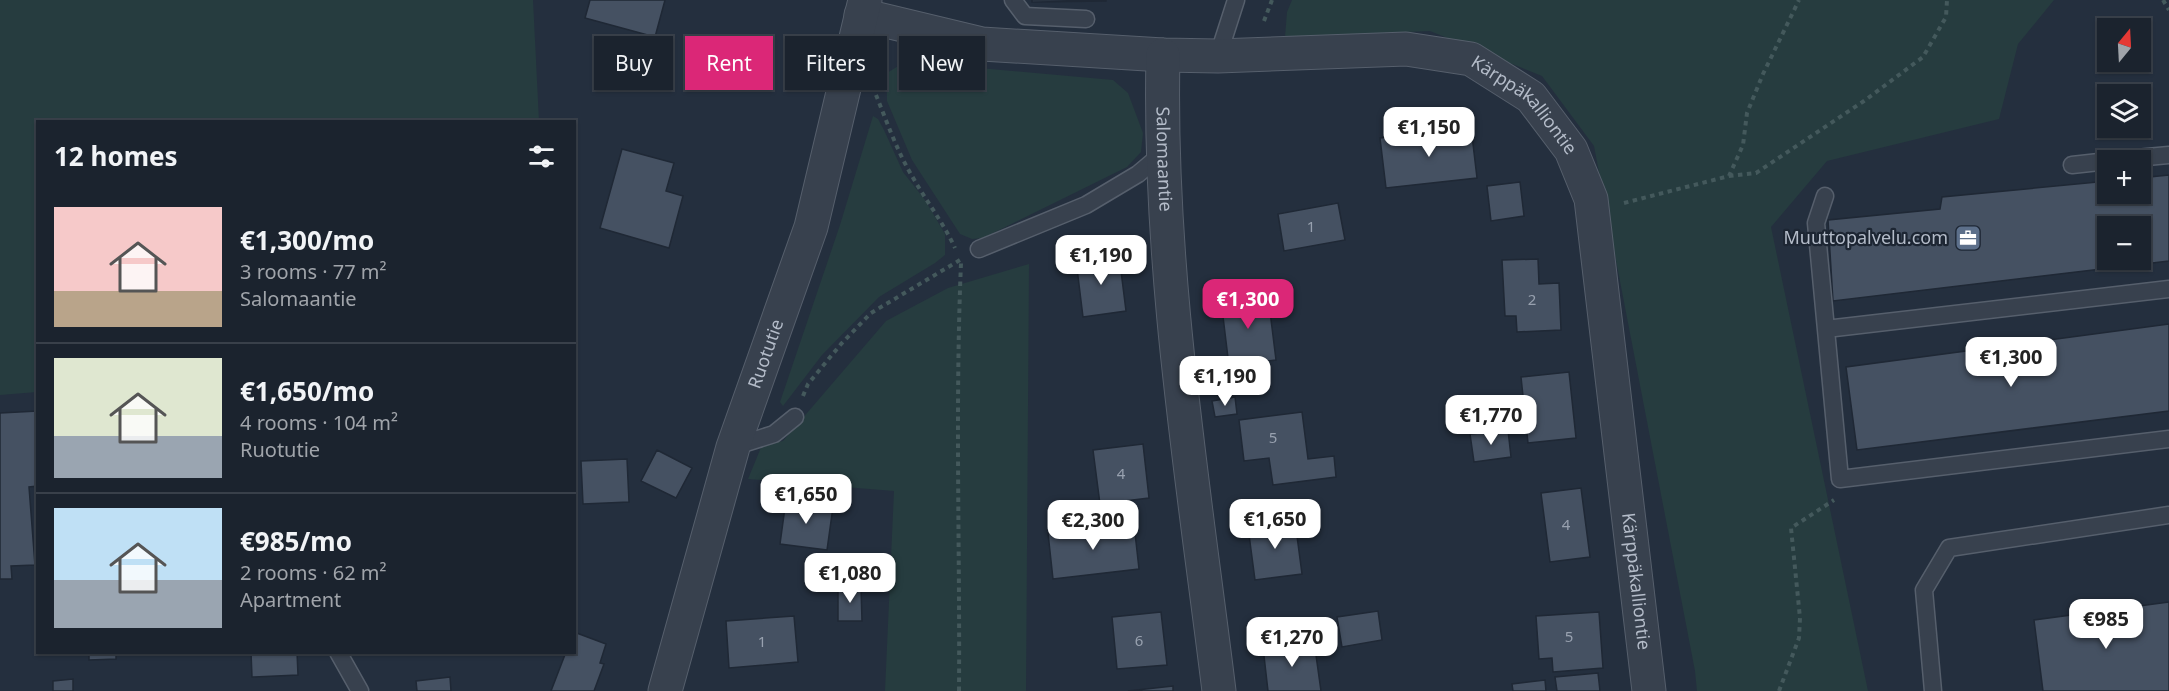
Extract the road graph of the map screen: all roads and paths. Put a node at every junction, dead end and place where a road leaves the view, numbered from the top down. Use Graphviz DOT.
graph roads {
  1 [pos="1013,0"];
  2 [pos="1236,0"];
  3 [pos="1799,0"];
  4 [pos="1947,0"];
  5 [pos="2163,0"];
  6 [pos="863,7"];
  7 [pos="2169,10"];
  8 [pos="1086,19"];
  9 [pos="1163,55"];
  10 [pos="1218,56"];
  11 [pos="875,90"];
  12 [pos="1164,152"];
  13 [pos="2169,155"];
  14 [pos="2151,157"];
  15 [pos="2097,162"];
  16 [pos="2072,165"];
  17 [pos="1729,176"];
  18 [pos="1825,196"];
  19 [pos="1617,204"];
  20 [pos="979,249"];
  21 [pos="961,259"];
  22 [pos="2169,289"];
  23 [pos="1826,329"];
  24 [pos="795,417"];
  25 [pos="2169,439"];
  26 [pos="733,447"];
  27 [pos="1843,494"];
  28 [pos="2169,515"];
  29 [pos="339,654"];
  30 [pos="360,691"];
  31 [pos="665,691"];
  32 [pos="960,691"];
  33 [pos="1218,691"];
  34 [pos="1649,691"];
  35 [pos="1779,691"];
  36 [pos="1933,691"];
  1 -- 8 [label="lane"];
  2 -- 10 [label="lane"];
  3 -- 17 [label="path"];
  4 -- 17 [label="path"];
  5 -- 7 [label="path"];
  6 -- 9 [label="street, Kärppäkalliontie"];
  6 -- 26 [label="street, Ruotutie"];
  9 -- 10 [label="street, Kärppäkalliontie"];
  9 -- 12 [label="street, Salomaantie"];
  10 -- 34 [label="street, Kärppäkalliontie"];
  11 -- 21 [label="path"];
  12 -- 20 [label="lane"];
  12 -- 33 [label="street, Salomaantie"];
  13 -- 14 [label="lane"];
  15 -- 16 [label="lane"];
  17 -- 19 [label="path"];
  18 -- 23 [label="lane"];
  21 -- 24 [label="path"];
  21 -- 32 [label="path"];
  22 -- 23 [label="lane"];
  23 -- 25 [label="lane"];
  24 -- 26 [label="lane"];
  26 -- 31 [label="street, Ruotutie"];
  27 -- 35 [label="path"];
  28 -- 36 [label="lane"];
  29 -- 30 [label="lane"];
}
